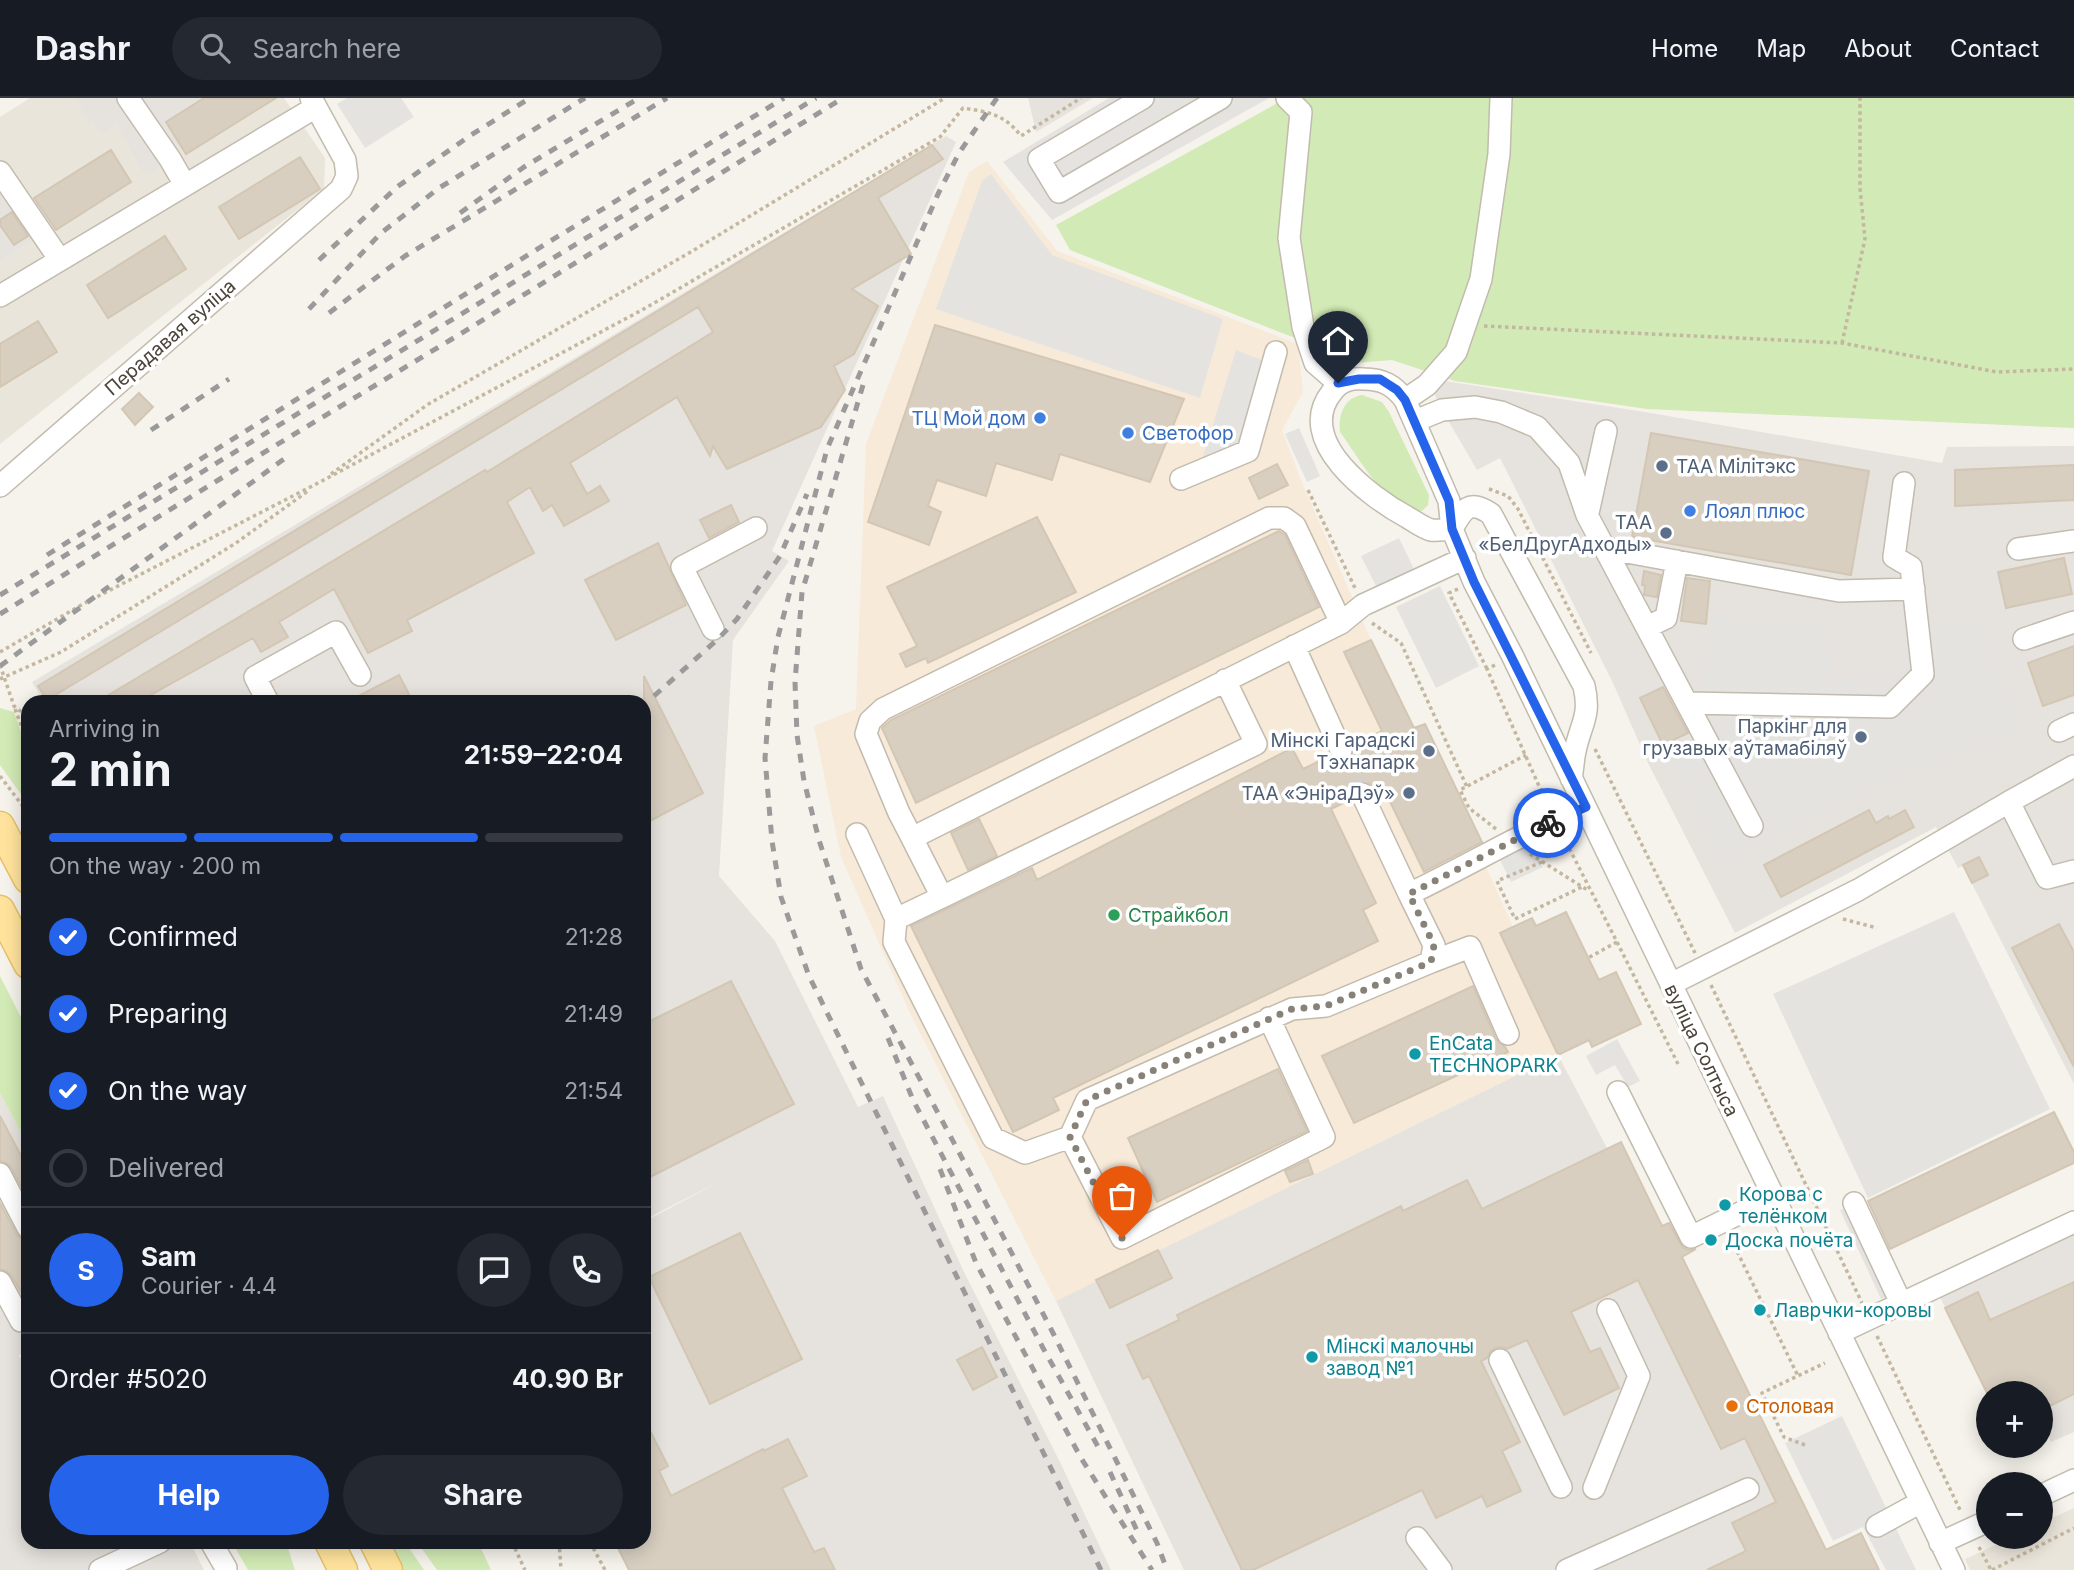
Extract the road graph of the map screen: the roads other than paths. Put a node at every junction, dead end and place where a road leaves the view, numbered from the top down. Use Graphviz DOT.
graph roads {
  1 [pos="1143,98"];
  2 [pos="1221,98"];
  3 [pos="1287,98"];
  4 [pos="1501,98"];
  5 [pos="134,100"];
  6 [pos="314,102"];
  7 [pos="0,172"];
  8 [pos="185,185"];
  9 [pos="60,260"];
  10 [pos="0,296"];
  11 [pos="1276,352"];
  12 [pos="1338,383"];
  13 [pos="1405,400"];
  14 [pos="1415,421"];
  15 [pos="1606,432"];
  16 [pos="1181,479"];
  17 [pos="1903,483"];
  18 [pos="0,486"];
  19 [pos="1587,515"];
  20 [pos="756,528"];
  21 [pos="1452,529"];
  22 [pos="2074,541"];
  23 [pos="1605,548"];
  24 [pos="2018,549"];
  25 [pos="1465,558"];
  26 [pos="1677,561"];
  27 [pos="1914,589"];
  28 [pos="2074,622"];
  29 [pos="1341,623"];
  30 [pos="1647,627"];
  31 [pos="713,629"];
  32 [pos="2024,639"];
  33 [pos="1294,646"];
  34 [pos="360,675"];
  35 [pos="1225,680"];
  36 [pos="264,695"];
  37 [pos="1687,703"];
  38 [pos="1341,751"];
  39 [pos="2074,766"];
  40 [pos="1572,778"];
  41 [pos="1362,794"];
  42 [pos="2009,802"];
  43 [pos="1586,807"];
  44 [pos="0,826"];
  45 [pos="1752,826"];
  46 [pos="857,834"];
  47 [pos="912,838"];
  48 [pos="21,866"];
  49 [pos="2074,871"];
  50 [pos="1409,894"];
  51 [pos="942,897"];
  52 [pos="0,910"];
  53 [pos="895,919"];
  54 [pos="21,950"];
  55 [pos="1431,962"];
  56 [pos="1671,984"];
  57 [pos="1269,1018"];
  58 [pos="1508,1034"];
  59 [pos="1618,1092"];
  60 [pos="1070,1137"];
  61 [pos="0,1174"];
  62 [pos="1773,1197"];
  63 [pos="1854,1203"];
  64 [pos="21,1214"];
  65 [pos="2074,1222"];
  66 [pos="0,1282"];
  67 [pos="1901,1303"];
  68 [pos="1608,1310"];
  69 [pos="0,1313"];
  70 [pos="21,1314"];
  71 [pos="21,1320"];
  72 [pos="1839,1333"];
  73 [pos="1500,1360"];
  74 [pos="2074,1480"];
  75 [pos="1561,1487"];
  76 [pos="1594,1488"];
  77 [pos="1748,1489"];
  78 [pos="2053,1490"];
  79 [pos="1922,1502"];
  80 [pos="1877,1526"];
  81 [pos="1976,1526"];
  82 [pos="1417,1538"];
  83 [pos="1940,1543"];
  84 [pos="145,1549"];
  85 [pos="215,1549"];
  86 [pos="332,1549"];
  87 [pos="378,1549"];
  88 [pos="225,1569"];
  89 [pos="100,1570"];
  90 [pos="343,1570"];
  91 [pos="388,1570"];
  92 [pos="1441,1570"];
  93 [pos="1567,1570"];
  94 [pos="1954,1570"];
  1 -- 2 [label="street"];
  3 -- 12 [label="street"];
  4 -- 13 [label="street"];
  5 -- 8 [label="street"];
  6 -- 8 [label="street"];
  6 -- 18 [label="street, Перадавая вуліца"];
  7 -- 9 [label="street"];
  8 -- 9 [label="street"];
  9 -- 10 [label="street"];
  11 -- 16 [label="street"];
  12 -- 13 [label="street, вуліца Солтыса"];
  12 -- 21 [label="street"];
  13 -- 14 [label="street, вуліца Солтыса"];
  14 -- 19 [label="street"];
  14 -- 21 [label="street, вуліца Солтыса"];
  15 -- 19 [label="street"];
  17 -- 27 [label="street"];
  19 -- 23 [label="street"];
  20 -- 31 [label="street"];
  21 -- 25 [label="street, вуліца Солтыса"];
  21 -- 40 [label="street"];
  22 -- 24 [label="street"];
  23 -- 26 [label="street"];
  23 -- 30 [label="street"];
  25 -- 29 [label="street"];
  25 -- 40 [label="street, вуліца Солтыса"];
  26 -- 27 [label="street"];
  26 -- 30 [label="street"];
  27 -- 37 [label="street"];
  28 -- 32 [label="street"];
  29 -- 33 [label="street"];
  29 -- 47 [label="street"];
  30 -- 37 [label="street"];
  33 -- 35 [label="street"];
  33 -- 38 [label="street"];
  34 -- 36 [label="street"];
  35 -- 47 [label="street"];
  35 -- 51 [label="street"];
  37 -- 45 [label="street"];
  39 -- 42 [label="street"];
  40 -- 43 [label="street, вуліца Солтыса"];
  41 -- 50 [label="street"];
  42 -- 49 [label="street"];
  42 -- 56 [label="street"];
  43 -- 50 [label="street"];
  43 -- 56 [label="street, вуліца Солтыса"];
  44 -- 48 [label="main road"];
  46 -- 53 [label="street"];
  47 -- 51 [label="street"];
  50 -- 55 [label="street"];
  51 -- 53 [label="street"];
  52 -- 54 [label="main road"];
  53 -- 60 [label="street"];
  55 -- 57 [label="street"];
  55 -- 58 [label="street"];
  56 -- 62 [label="street, вуліца Солтыса"];
  57 -- 60 [label="street"];
  57 -- 60 [label="street"];
  59 -- 62 [label="street"];
  61 -- 64 [label="street"];
  62 -- 72 [label="street, вуліца Солтыса"];
  63 -- 67 [label="street"];
  65 -- 67 [label="street"];
  66 -- 70 [label="street"];
  67 -- 72 [label="street"];
  68 -- 76 [label="street"];
  69 -- 71 [label="street"];
  72 -- 79 [label="street, вуліца Солтыса"];
  73 -- 75 [label="street"];
  74 -- 78 [label="street"];
  77 -- 93 [label="street"];
  79 -- 80 [label="street"];
  79 -- 83 [label="street, вуліца Солтыса"];
  81 -- 83 [label="street"];
  82 -- 92 [label="street"];
  83 -- 94 [label="street, вуліца Солтыса"];
  84 -- 89 [label="street"];
  85 -- 88 [label="street"];
  86 -- 90 [label="main road"];
  87 -- 91 [label="main road"];
}
